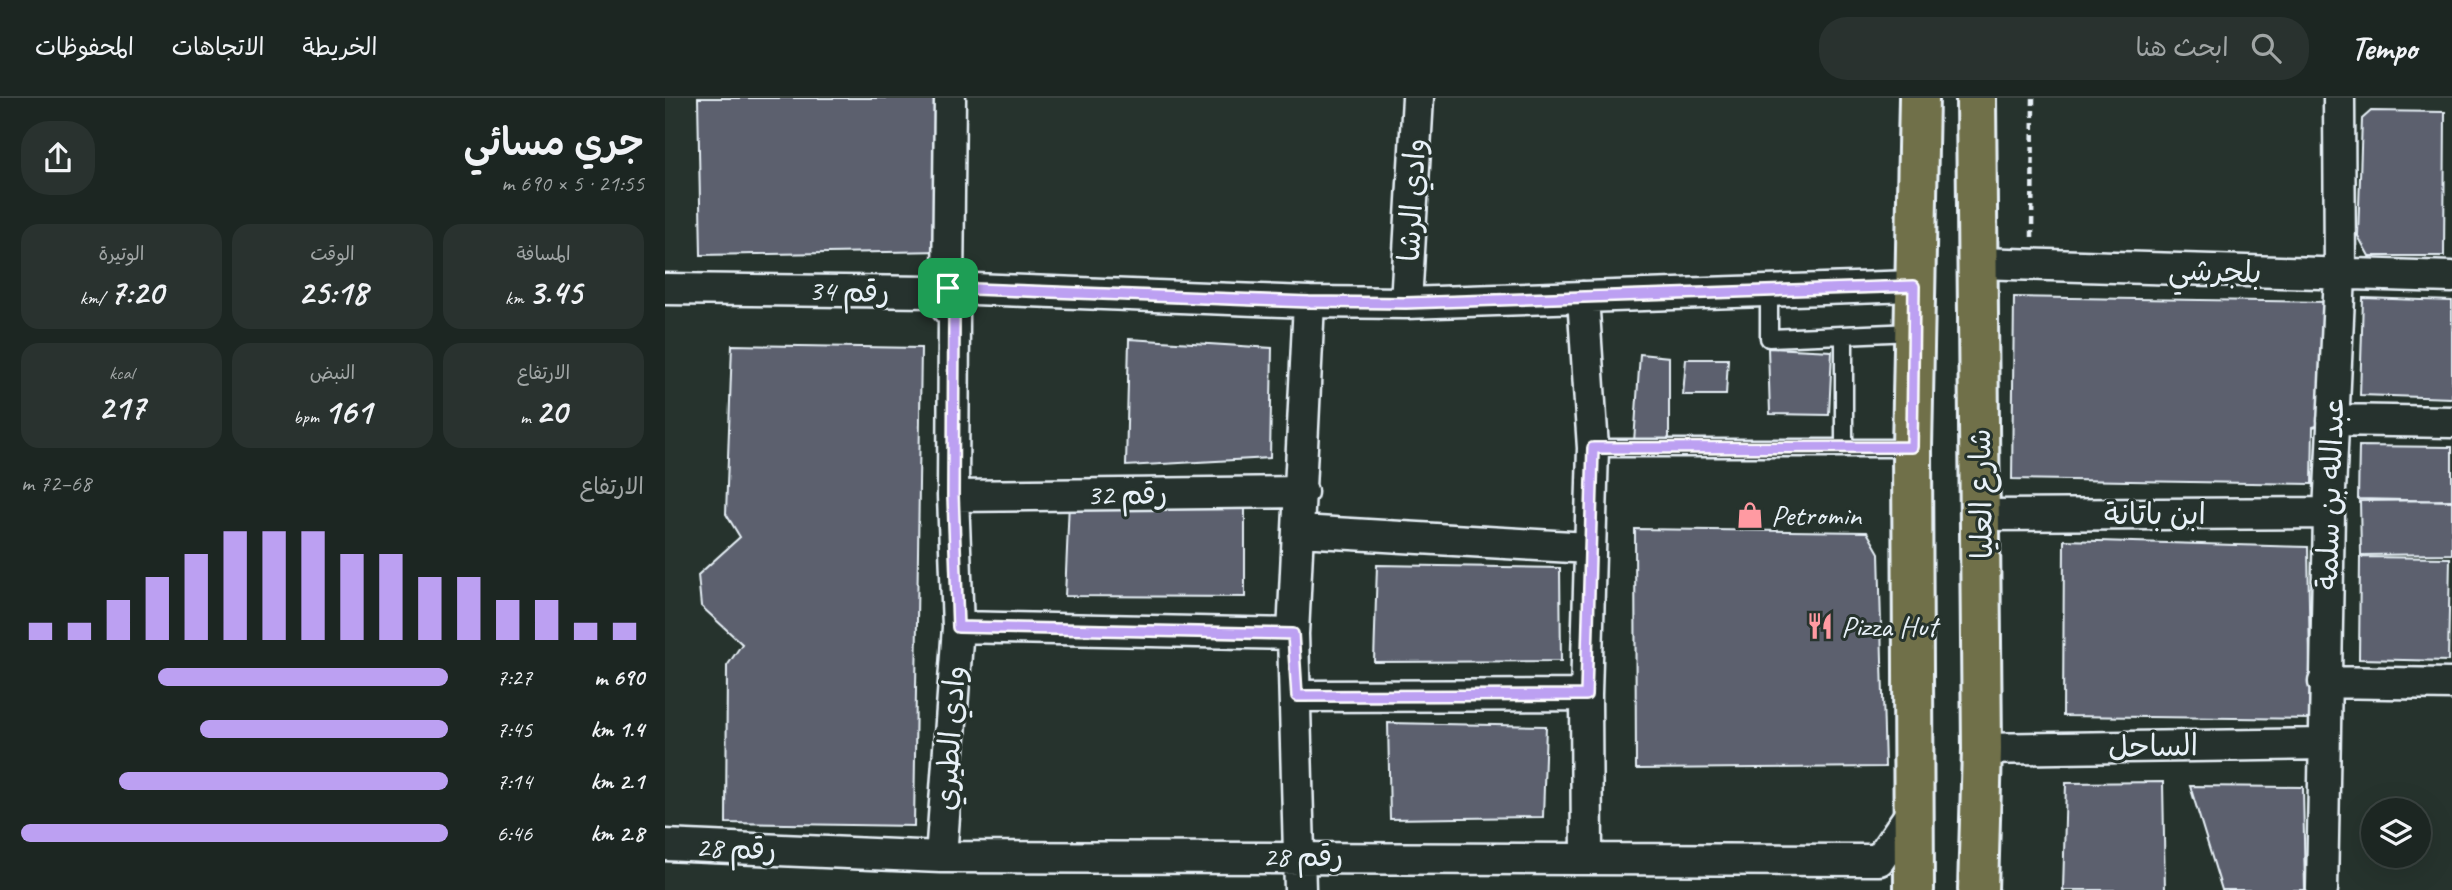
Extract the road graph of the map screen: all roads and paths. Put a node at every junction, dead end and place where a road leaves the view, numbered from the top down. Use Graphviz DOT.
graph roads {
  1 [pos="950,98"];
  2 [pos="1418,98"];
  3 [pos="1919,98"];
  4 [pos="1976,98"];
  5 [pos="2033,98"];
  6 [pos="2339,98"];
  7 [pos="1978,263"];
  8 [pos="2032,265"];
  9 [pos="2340,275"];
  10 [pos="2452,276"];
  11 [pos="1914,286"];
  12 [pos="665,289"];
  13 [pos="1769,289"];
  14 [pos="940,290"];
  15 [pos="1583,298"];
  16 [pos="1309,302"];
  17 [pos="1406,303"];
  18 [pos="1914,332"];
  19 [pos="1844,336"];
  20 [pos="2333,420"];
  21 [pos="2452,422"];
  22 [pos="1912,447"];
  23 [pos="1593,448"];
  24 [pos="1844,448"];
  25 [pos="1302,492"];
  26 [pos="953,496"];
  27 [pos="2329,513"];
  28 [pos="1982,515"];
  29 [pos="1300,531"];
  30 [pos="1589,548"];
  31 [pos="958,627"];
  32 [pos="1293,634"];
  33 [pos="2324,682"];
  34 [pos="2452,684"];
  35 [pos="1586,695"];
  36 [pos="1297,696"];
  37 [pos="2323,744"];
  38 [pos="1982,749"];
  39 [pos="1914,809"];
  40 [pos="665,845"];
  41 [pos="1300,856"];
  42 [pos="941,857"];
  43 [pos="1587,857"];
  44 [pos="1300,890"];
  45 [pos="1914,890"];
  46 [pos="1978,890"];
  47 [pos="2322,890"];
  1 -- 14 [label="street"];
  2 -- 17 [label="street, وادي الرشا"];
  3 -- 11 [label="main road"];
  4 -- 7 [label="main road, شارع العليا"];
  5 -- 8 [label="path"];
  6 -- 9 [label="street, عبدالله بن سلمة"];
  7 -- 8 [label="street, بلجرشي"];
  7 -- 28 [label="main road, شارع العليا"];
  8 -- 9 [label="street, بلجرشي"];
  9 -- 10 [label="street, بلجرشي"];
  9 -- 20 [label="street, عبدالله بن سلمة"];
  11 -- 13 [label="street, رقم 34"];
  11 -- 18 [label="main road"];
  12 -- 14 [label="street, رقم 34"];
  13 -- 15 [label="street, رقم 34"];
  13 -- 19 [label="lane"];
  14 -- 16 [label="street, رقم 34"];
  14 -- 26 [label="street, وادي الطيري"];
  15 -- 17 [label="street, رقم 34"];
  15 -- 23 [label="street"];
  16 -- 17 [label="street, رقم 34"];
  16 -- 25 [label="street"];
  18 -- 19 [label="lane"];
  18 -- 22 [label="main road"];
  19 -- 24 [label="lane"];
  20 -- 21 [label="street"];
  20 -- 27 [label="street, عبدالله بن سلمة"];
  22 -- 24 [label="lane"];
  22 -- 39 [label="main road"];
  23 -- 24 [label="lane"];
  23 -- 30 [label="street"];
  25 -- 26 [label="street, رقم 32"];
  25 -- 29 [label="street"];
  26 -- 31 [label="street, وادي الطيري"];
  27 -- 28 [label="street, ابن باتانة"];
  27 -- 33 [label="street, عبدالله بن سلمة"];
  28 -- 38 [label="main road, شارع العليا"];
  29 -- 30 [label="street"];
  29 -- 32 [label="street"];
  30 -- 35 [label="street"];
  31 -- 32 [label="street"];
  31 -- 42 [label="street, وادي الطيري"];
  32 -- 36 [label="street"];
  33 -- 34 [label="street"];
  33 -- 37 [label="street, عبدالله بن سلمة"];
  35 -- 36 [label="street"];
  35 -- 43 [label="street"];
  36 -- 41 [label="street"];
  37 -- 38 [label="street, الساحل"];
  37 -- 47 [label="street, عبدالله بن سلمة"];
  38 -- 46 [label="main road, شارع العليا"];
  39 -- 43 [label="street, رقم 28"];
  39 -- 45 [label="main road"];
  40 -- 42 [label="street, رقم 28"];
  41 -- 42 [label="street, رقم 28"];
  41 -- 43 [label="street, رقم 28"];
  41 -- 44 [label="street"];
}
